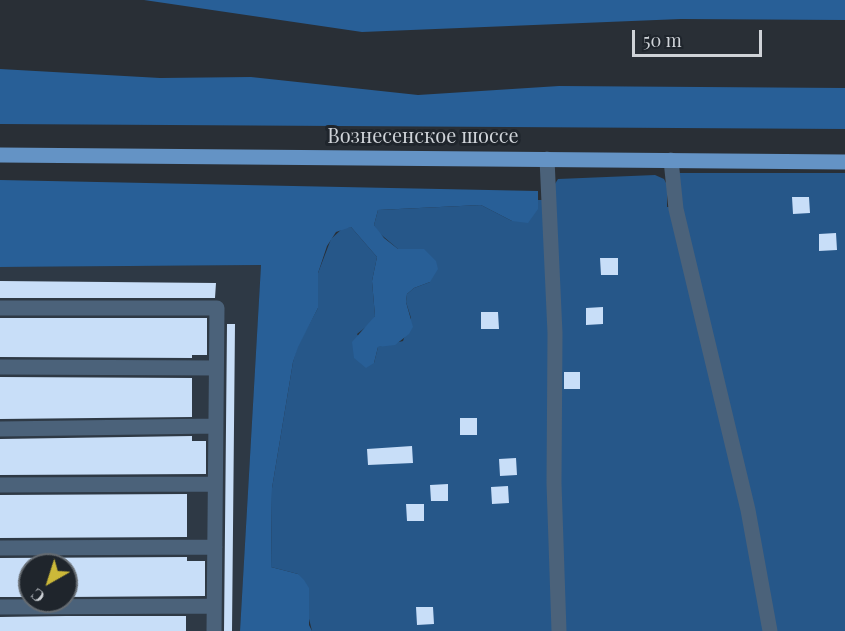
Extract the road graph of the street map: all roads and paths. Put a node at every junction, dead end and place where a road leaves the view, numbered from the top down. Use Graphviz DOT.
graph roads {
  1 [pos="0,155"];
  2 [pos="547,159"];
  3 [pos="671,160"];
  4 [pos="845,162"];
  5 [pos="0,308"];
  6 [pos="0,367"];
  7 [pos="216,368"];
  8 [pos="216,426"];
  9 [pos="0,429"];
  10 [pos="215,484"];
  11 [pos="0,485"];
  12 [pos="215,546"];
  13 [pos="0,548"];
  14 [pos="214,606"];
  15 [pos="0,607"];
  16 [pos="214,631"];
  17 [pos="559,631"];
  18 [pos="770,631"];
  1 -- 2 [label="main road, Вознесенское шоссе"];
  2 -- 3 [label="main road, Вознесенское шоссе"];
  2 -- 17 [label="lane"];
  3 -- 4 [label="main road, Вознесенское шоссе"];
  3 -- 18 [label="lane"];
  5 -- 7 [label="lane"];
  6 -- 7 [label="lane"];
  7 -- 8 [label="lane"];
  8 -- 9 [label="lane"];
  8 -- 10 [label="lane"];
  10 -- 11 [label="lane"];
  10 -- 12 [label="lane"];
  12 -- 13 [label="lane"];
  12 -- 14 [label="lane"];
  14 -- 15 [label="lane"];
  14 -- 16 [label="lane"];
}
